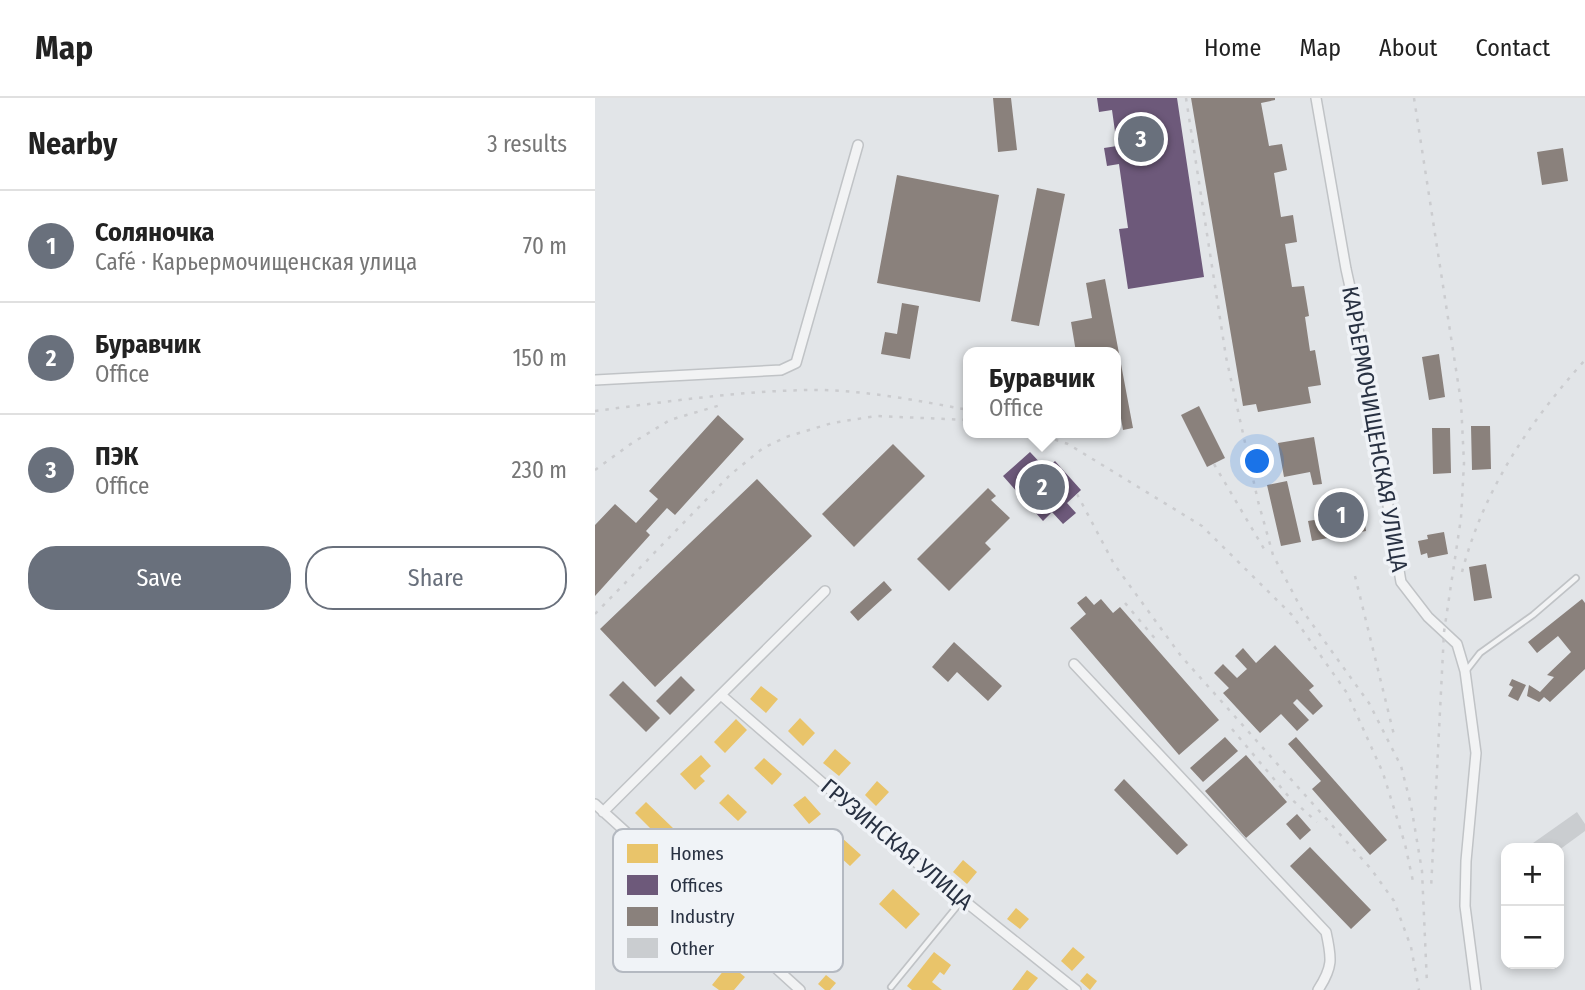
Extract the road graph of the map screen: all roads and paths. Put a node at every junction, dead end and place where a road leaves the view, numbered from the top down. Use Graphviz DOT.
graph roads {
  1 [pos="1316,98"];
  2 [pos="857,145"];
  3 [pos="595,380"];
  4 [pos="1576,578"];
  5 [pos="825,591"];
  6 [pos="1075,664"];
  7 [pos="1465,671"];
  8 [pos="722,695"];
  9 [pos="595,804"];
  10 [pos="603,812"];
  11 [pos="622,829"];
  12 [pos="963,900"];
  13 [pos="780,972"];
  14 [pos="891,989"];
  15 [pos="800,990"];
  16 [pos="1076,990"];
  17 [pos="1318,990"];
  18 [pos="1476,990"];
  1 -- 7 [label="street, КАРЬЕРМОЧИЩЕНСКАЯ УЛИЦА"];
  2 -- 3 [label="street"];
  4 -- 7 [label="lane"];
  5 -- 8 [label="street"];
  6 -- 17 [label="street"];
  7 -- 18 [label="street, КАРЬЕРМОЧИЩЕНСКАЯ УЛИЦА"];
  8 -- 10 [label="street"];
  8 -- 12 [label="street, ГРУЗИНСКАЯ УЛИЦА"];
  9 -- 10 [label="street"];
  10 -- 11 [label="street"];
  12 -- 14 [label="lane"];
  12 -- 16 [label="street, ГРУЗИНСКАЯ УЛИЦА"];
  13 -- 15 [label="street"];
}
